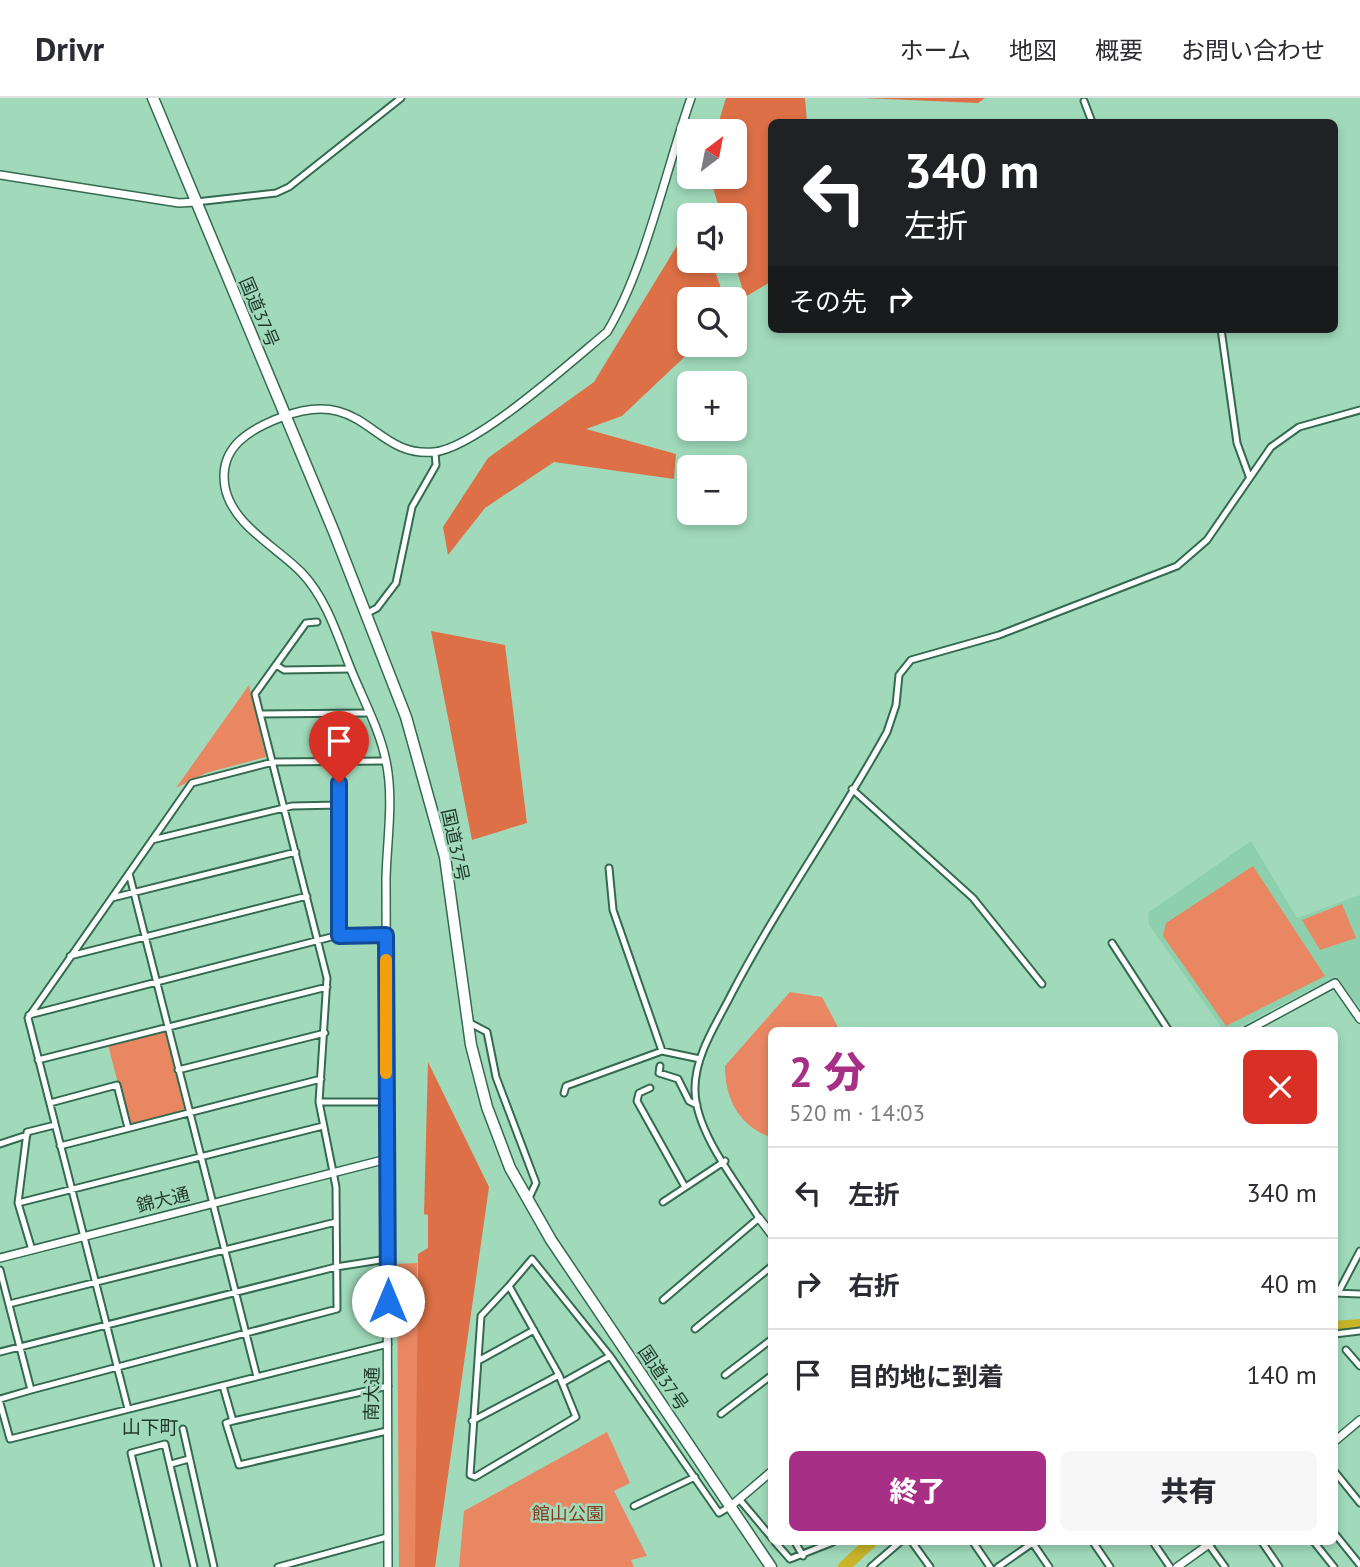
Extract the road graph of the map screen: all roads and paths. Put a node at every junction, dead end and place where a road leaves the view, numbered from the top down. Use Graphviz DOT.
graph roads {
  1 [pos="153,98"];
  2 [pos="401,98"];
  3 [pos="691,98"];
  4 [pos="1084,102"];
  5 [pos="1091,119"];
  6 [pos="0,175"];
  7 [pos="196,202"];
  8 [pos="1222,333"];
  9 [pos="1360,410"];
  10 [pos="284,416"];
  11 [pos="435,452"];
  12 [pos="1249,476"];
  13 [pos="366,614"];
  14 [pos="317,622"];
  15 [pos="276,665"];
  16 [pos="351,669"];
  17 [pos="369,713"];
  18 [pos="260,714"];
  19 [pos="338,761"];
  20 [pos="386,761"];
  21 [pos="273,762"];
  22 [pos="852,789"];
  23 [pos="339,806"];
  24 [pos="285,807"];
  25 [pos="152,840"];
  26 [pos="296,852"];
  27 [pos="609,867"];
  28 [pos="129,873"];
  29 [pos="133,893"];
  30 [pos="307,896"];
  31 [pos="111,898"];
  32 [pos="386,935"];
  33 [pos="339,936"];
  34 [pos="144,938"];
  35 [pos="318,941"];
  36 [pos="1112,943"];
  37 [pos="70,956"];
  38 [pos="156,982"];
  39 [pos="1042,985"];
  40 [pos="327,987"];
  41 [pos="29,1015"];
  42 [pos="1360,1018"];
  43 [pos="468,1022"];
  44 [pos="1166,1027"];
  45 [pos="1253,1027"];
  46 [pos="168,1028"];
  47 [pos="325,1033"];
  48 [pos="662,1051"];
  49 [pos="700,1059"];
  50 [pos="38,1060"];
  51 [pos="660,1066"];
  52 [pos="178,1070"];
  53 [pos="321,1079"];
  54 [pos="650,1088"];
  55 [pos="564,1093"];
  56 [pos="319,1102"];
  57 [pos="387,1102"];
  58 [pos="50,1103"];
  59 [pos="697,1105"];
  60 [pos="190,1114"];
  61 [pos="55,1125"];
  62 [pos="323,1126"];
  63 [pos="128,1128"];
  64 [pos="27,1135"];
  65 [pos="0,1144"];
  66 [pos="60,1146"];
  67 [pos="201,1156"];
  68 [pos="387,1159"];
  69 [pos="725,1161"];
  70 [pos="333,1172"];
  71 [pos="685,1187"];
  72 [pos="72,1189"];
  73 [pos="527,1202"];
  74 [pos="663,1202"];
  75 [pos="18,1203"];
  76 [pos="213,1203"];
  77 [pos="759,1217"];
  78 [pos="336,1222"];
  79 [pos="768,1229"];
  80 [pos="83,1237"];
  81 [pos="225,1249"];
  82 [pos="32,1250"];
  83 [pos="1360,1251"];
  84 [pos="0,1258"];
  85 [pos="387,1259"];
  86 [pos="336,1267"];
  87 [pos="768,1269"];
  88 [pos="0,1270"];
  89 [pos="96,1283"];
  90 [pos="509,1286"];
  91 [pos="1338,1291"];
  92 [pos="236,1292"];
  93 [pos="1338,1293"];
  94 [pos="1360,1294"];
  95 [pos="663,1300"];
  96 [pos="9,1304"];
  97 [pos="105,1325"];
  98 [pos="695,1329"];
  99 [pos="534,1330"];
  100 [pos="1360,1331"];
  101 [pos="246,1334"];
  102 [pos="1338,1334"];
  103 [pos="768,1342"];
  104 [pos="388,1344"];
  105 [pos="21,1348"];
  106 [pos="1346,1350"];
  107 [pos="0,1352"];
  108 [pos="610,1356"];
  109 [pos="478,1361"];
  110 [pos="1360,1366"];
  111 [pos="117,1368"];
  112 [pos="559,1375"];
  113 [pos="725,1376"];
  114 [pos="257,1377"];
  115 [pos="768,1378"];
  116 [pos="562,1383"];
  117 [pos="223,1386"];
  118 [pos="388,1386"];
  119 [pos="31,1390"];
  120 [pos="0,1401"];
  121 [pos="128,1409"];
  122 [pos="721,1413"];
  123 [pos="2,1420"];
  124 [pos="1360,1420"];
  125 [pos="233,1421"];
  126 [pos="471,1421"];
  127 [pos="183,1429"];
  128 [pos="387,1431"];
  129 [pos="1338,1438"];
  130 [pos="189,1460"];
  131 [pos="171,1464"];
  132 [pos="768,1475"];
  133 [pos="1338,1476"];
  134 [pos="695,1477"];
  135 [pos="740,1500"];
  136 [pos="1360,1503"];
  137 [pos="634,1506"];
  138 [pos="731,1506"];
  139 [pos="768,1534"];
  140 [pos="387,1537"];
  141 [pos="1338,1538"];
  142 [pos="776,1545"];
  143 [pos="797,1545"];
  144 [pos="827,1545"];
  145 [pos="897,1545"];
  146 [pos="914,1545"];
  147 [pos="975,1545"];
  148 [pos="1029,1545"];
  149 [pos="1035,1545"];
  150 [pos="1095,1545"];
  151 [pos="1155,1545"];
  152 [pos="1206,1545"];
  153 [pos="1210,1545"];
  154 [pos="1264,1545"];
  155 [pos="1316,1545"];
  156 [pos="803,1556"];
  157 [pos="1360,1565"];
  158 [pos="158,1567"];
  159 [pos="194,1567"];
  160 [pos="214,1567"];
  161 [pos="278,1567"];
  162 [pos="388,1567"];
  163 [pos="771,1567"];
  164 [pos="871,1567"];
  165 [pos="930,1567"];
  166 [pos="990,1567"];
  167 [pos="998,1567"];
  168 [pos="1049,1567"];
  169 [pos="1110,1567"];
  170 [pos="1170,1567"];
  171 [pos="1177,1567"];
  172 [pos="1225,1567"];
  173 [pos="1279,1567"];
  174 [pos="1334,1567"];
  1 -- 7 [label="highway, 国道37号"];
  2 -- 7 [label="street"];
  3 -- 11 [label="street"];
  4 -- 5 [label="street"];
  6 -- 7 [label="street"];
  7 -- 10 [label="highway, 国道37号"];
  8 -- 12 [label="street"];
  9 -- 12 [label="street"];
  10 -- 11 [label="street, 南大通"];
  10 -- 13 [label="highway, 国道37号"];
  10 -- 16 [label="street, 南大通"];
  11 -- 13 [label="street"];
  12 -- 22 [label="street"];
  13 -- 43 [label="highway, 国道37号"];
  14 -- 15 [label="street"];
  15 -- 16 [label="street"];
  15 -- 18 [label="street"];
  16 -- 17 [label="street, 南大通"];
  17 -- 18 [label="street"];
  17 -- 20 [label="street, 南大通"];
  18 -- 21 [label="street"];
  19 -- 20 [label="street"];
  19 -- 21 [label="street"];
  19 -- 23 [label="street"];
  20 -- 32 [label="street, 南大通"];
  21 -- 24 [label="street"];
  21 -- 25 [label="street"];
  22 -- 39 [label="street"];
  22 -- 49 [label="street"];
  23 -- 24 [label="street"];
  23 -- 33 [label="street"];
  24 -- 25 [label="street"];
  24 -- 26 [label="street"];
  25 -- 28 [label="street"];
  26 -- 29 [label="street"];
  26 -- 30 [label="street"];
  27 -- 48 [label="street"];
  28 -- 29 [label="street"];
  28 -- 31 [label="street"];
  29 -- 31 [label="street"];
  29 -- 34 [label="street"];
  30 -- 34 [label="street"];
  30 -- 35 [label="street"];
  31 -- 37 [label="street"];
  32 -- 33 [label="street"];
  32 -- 57 [label="street, 南大通"];
  33 -- 35 [label="street"];
  34 -- 37 [label="street"];
  34 -- 38 [label="street"];
  35 -- 38 [label="street"];
  35 -- 40 [label="street"];
  36 -- 44 [label="street"];
  37 -- 41 [label="street"];
  38 -- 41 [label="street"];
  38 -- 46 [label="street"];
  40 -- 46 [label="street"];
  40 -- 47 [label="street"];
  41 -- 50 [label="street"];
  42 -- 45 [label="street"];
  43 -- 73 [label="highway, 国道37号"];
  43 -- 73 [label="street"];
  46 -- 50 [label="street"];
  46 -- 52 [label="street"];
  47 -- 52 [label="street"];
  47 -- 53 [label="street"];
  48 -- 49 [label="street"];
  48 -- 55 [label="street"];
  49 -- 59 [label="street"];
  50 -- 58 [label="street"];
  51 -- 59 [label="street"];
  52 -- 60 [label="street"];
  53 -- 56 [label="street"];
  53 -- 60 [label="street"];
  54 -- 71 [label="street"];
  56 -- 57 [label="street"];
  56 -- 62 [label="street"];
  57 -- 68 [label="street, 南大通"];
  58 -- 61 [label="street"];
  58 -- 63 [label="street"];
  59 -- 69 [label="street"];
  60 -- 63 [label="street"];
  60 -- 67 [label="street"];
  61 -- 64 [label="street"];
  61 -- 66 [label="street"];
  62 -- 67 [label="street"];
  62 -- 70 [label="street"];
  63 -- 66 [label="street"];
  64 -- 65 [label="street"];
  64 -- 75 [label="street"];
  66 -- 72 [label="street"];
  67 -- 72 [label="street"];
  67 -- 76 [label="street"];
  68 -- 70 [label="street, 錦大通"];
  68 -- 85 [label="street, 南大通"];
  69 -- 71 [label="street"];
  69 -- 77 [label="street"];
  70 -- 76 [label="street, 錦大通"];
  70 -- 78 [label="street"];
  71 -- 74 [label="street"];
  72 -- 75 [label="street"];
  72 -- 80 [label="street"];
  73 -- 138 [label="highway, 国道37号"];
  75 -- 82 [label="street"];
  76 -- 80 [label="street, 錦大通"];
  76 -- 81 [label="street"];
  77 -- 79 [label="street"];
  77 -- 95 [label="street"];
  78 -- 81 [label="street"];
  78 -- 86 [label="street"];
  80 -- 82 [label="street, 錦大通"];
  80 -- 89 [label="street"];
  81 -- 89 [label="street"];
  81 -- 92 [label="street"];
  82 -- 84 [label="street, 錦大通"];
  83 -- 91 [label="street"];
  85 -- 86 [label="street"];
  85 -- 104 [label="street, 南大通"];
  86 -- 92 [label="street"];
  86 -- 101 [label="street"];
  87 -- 98 [label="street"];
  88 -- 96 [label="street"];
  89 -- 96 [label="street"];
  89 -- 97 [label="street"];
  90 -- 99 [label="street"];
  90 -- 108 [label="street"];
  90 -- 109 [label="street"];
  92 -- 97 [label="street"];
  92 -- 101 [label="street"];
  93 -- 94 [label="street"];
  96 -- 105 [label="street"];
  97 -- 105 [label="street"];
  97 -- 111 [label="street"];
  99 -- 109 [label="street"];
  99 -- 112 [label="street"];
  100 -- 102 [label="street"];
  101 -- 111 [label="street"];
  101 -- 114 [label="street"];
  103 -- 113 [label="street"];
  104 -- 114 [label="street"];
  104 -- 118 [label="street, 南大通"];
  105 -- 107 [label="street"];
  105 -- 119 [label="street"];
  106 -- 110 [label="street"];
  108 -- 116 [label="street"];
  108 -- 134 [label="street"];
  109 -- 126 [label="street"];
  111 -- 119 [label="street"];
  111 -- 121 [label="street"];
  112 -- 116 [label="street"];
  112 -- 126 [label="street"];
  114 -- 117 [label="street"];
  115 -- 122 [label="street"];
  116 -- 126 [label="street"];
  117 -- 121 [label="street"];
  117 -- 125 [label="street"];
  118 -- 125 [label="street"];
  118 -- 128 [label="street, 南大通"];
  119 -- 120 [label="street"];
  120 -- 123 [label="street"];
  121 -- 123 [label="street"];
  124 -- 129 [label="street"];
  125 -- 128 [label="street"];
  127 -- 130 [label="street"];
  128 -- 140 [label="street, 南大通"];
  130 -- 131 [label="street"];
  130 -- 160 [label="street"];
  131 -- 158 [label="street"];
  131 -- 159 [label="street"];
  132 -- 135 [label="street"];
  133 -- 136 [label="street"];
  134 -- 137 [label="street"];
  134 -- 138 [label="street"];
  135 -- 138 [label="street"];
  135 -- 139 [label="street"];
  138 -- 163 [label="highway, 国道37号"];
  140 -- 161 [label="street"];
  140 -- 162 [label="street, 南大通"];
  141 -- 157 [label="street"];
  142 -- 156 [label="street"];
  143 -- 156 [label="street"];
  144 -- 156 [label="street"];
  145 -- 164 [label="street"];
  146 -- 165 [label="street"];
  147 -- 166 [label="street"];
  148 -- 167 [label="street"];
  149 -- 168 [label="street"];
  150 -- 169 [label="street"];
  151 -- 170 [label="street"];
  152 -- 171 [label="street"];
  153 -- 172 [label="street"];
  154 -- 173 [label="street"];
  155 -- 174 [label="street"];
}
